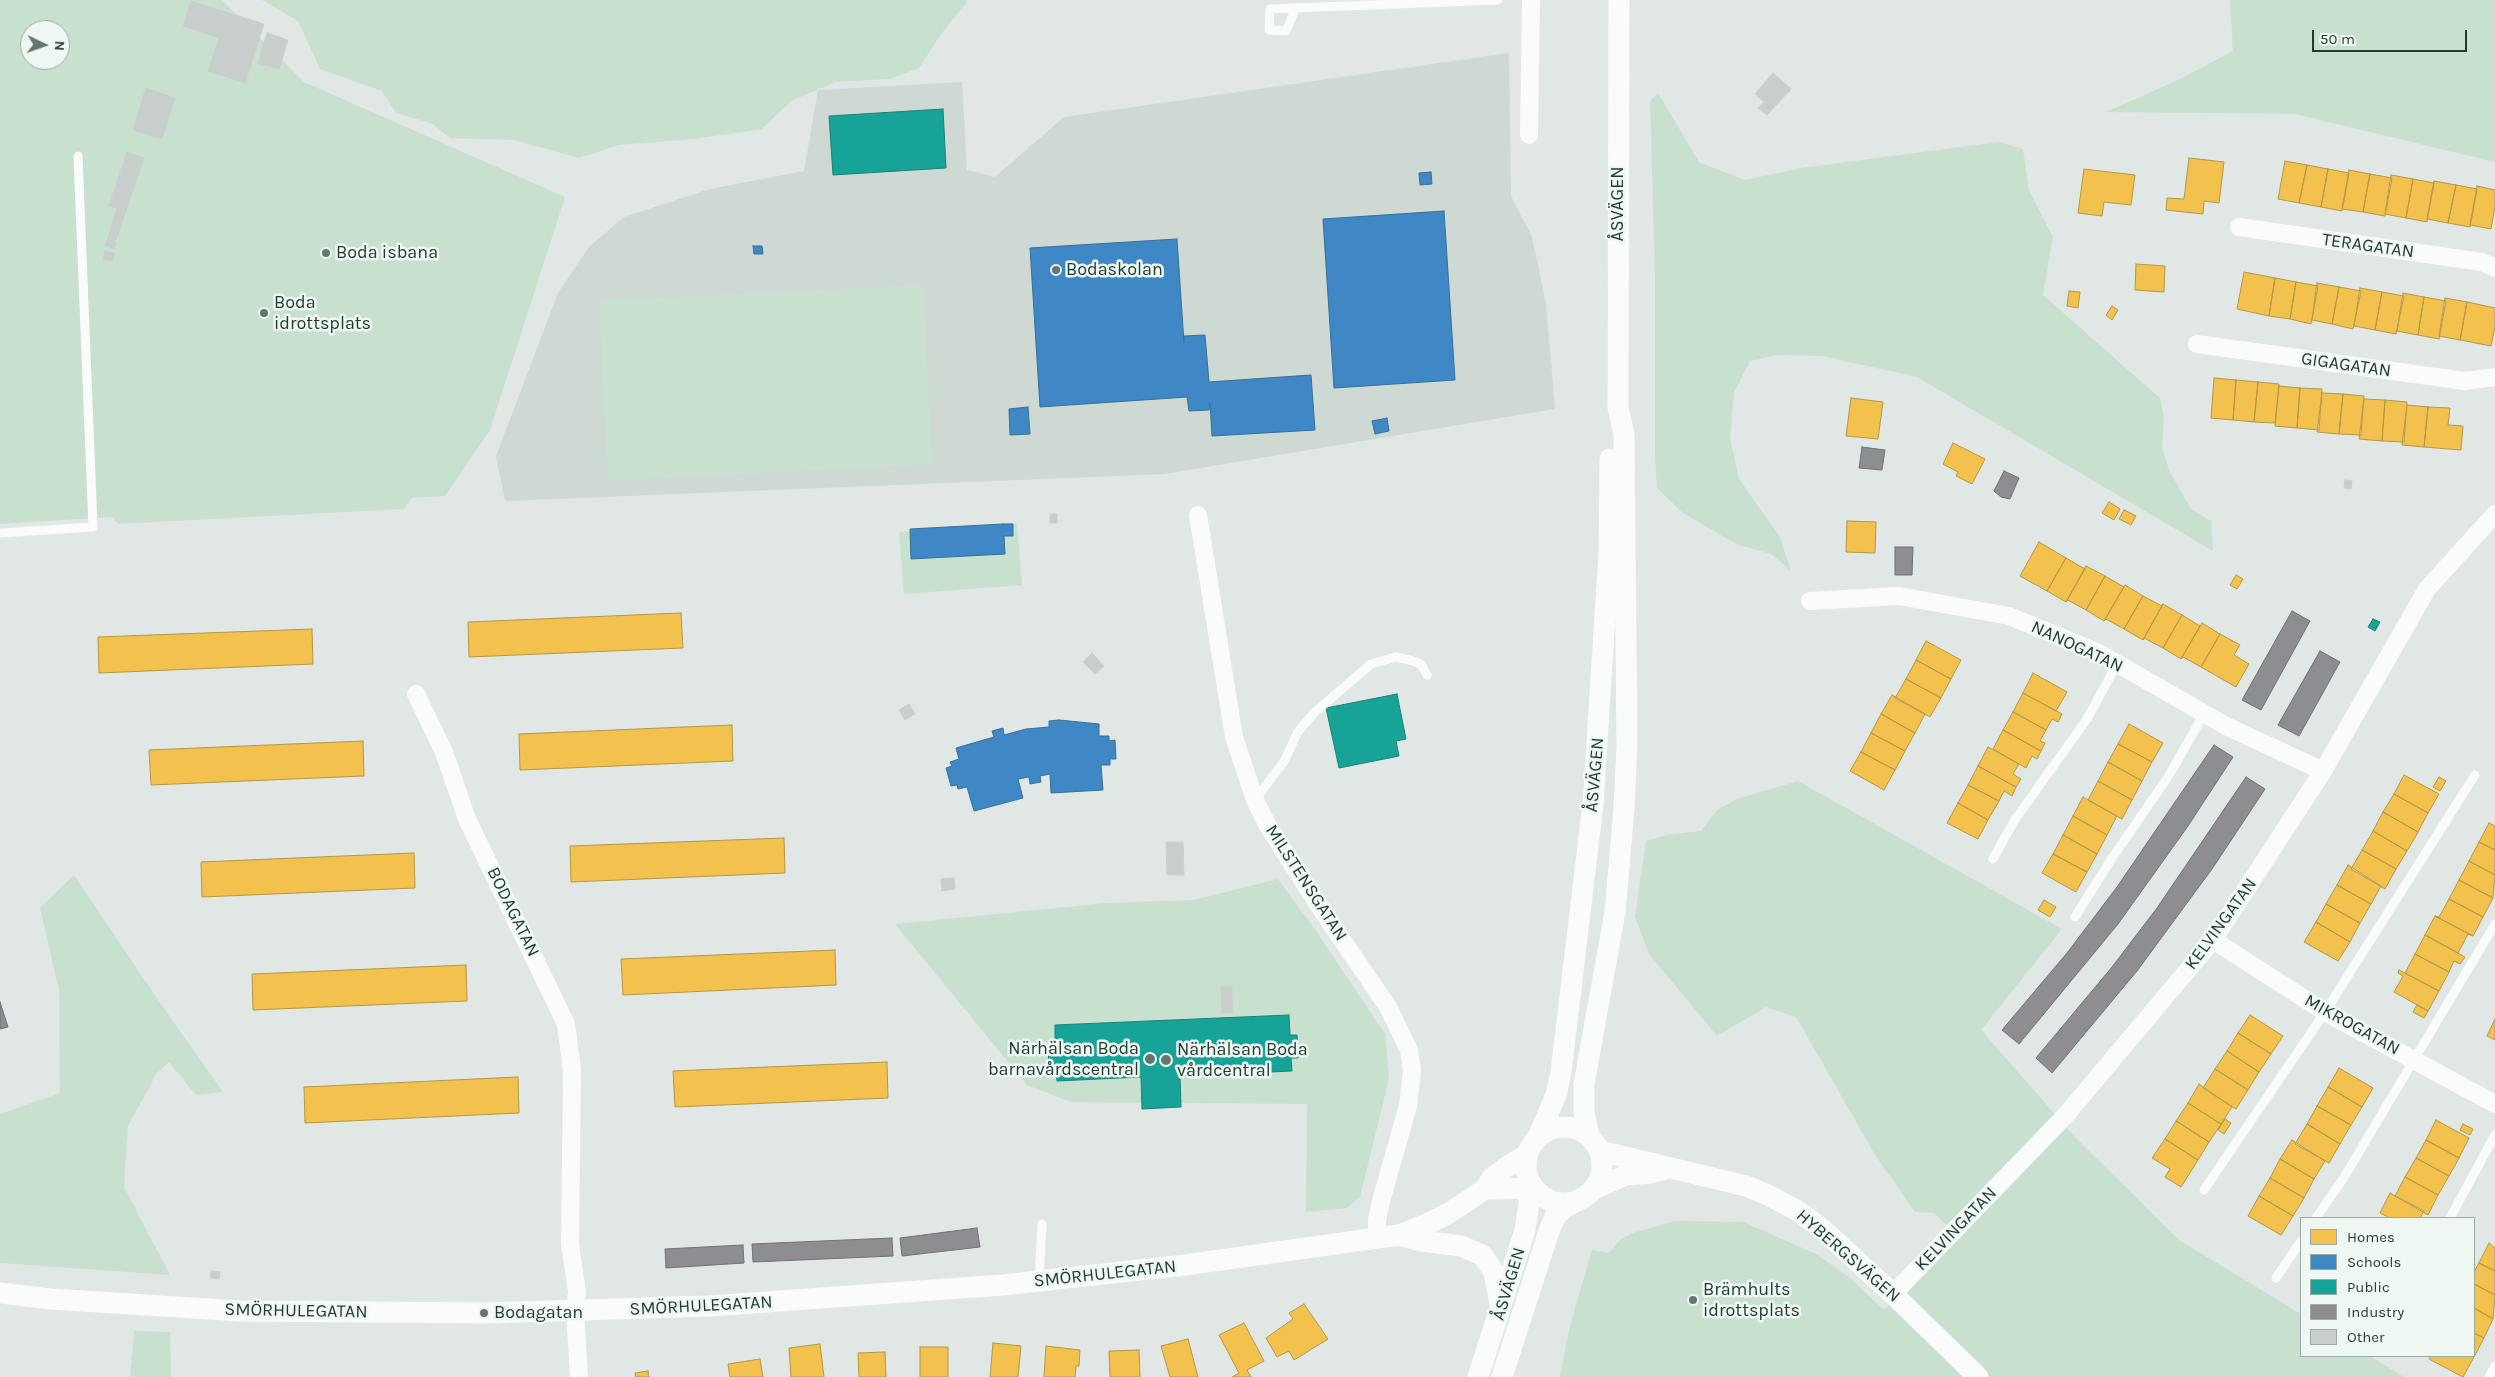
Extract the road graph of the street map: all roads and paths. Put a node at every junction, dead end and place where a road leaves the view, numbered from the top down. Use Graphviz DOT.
graph roads {
  1 [pos="1498,0"];
  2 [pos="1531,0"];
  3 [pos="1619,0"];
  4 [pos="1296,8"];
  5 [pos="1529,135"];
  6 [pos="78,156"];
  7 [pos="2239,227"];
  8 [pos="2495,268"];
  9 [pos="2196,344"];
  10 [pos="2495,377"];
  11 [pos="1618,408"];
  12 [pos="2495,514"];
  13 [pos="1198,515"];
  14 [pos="0,533"];
  15 [pos="1810,601"];
  16 [pos="2117,664"];
  17 [pos="1427,675"];
  18 [pos="416,694"];
  19 [pos="2204,714"];
  20 [pos="2323,772"];
  21 [pos="2476,775"];
  22 [pos="1255,800"];
  23 [pos="1992,859"];
  24 [pos="2075,917"];
  25 [pos="2495,924"];
  26 [pos="2213,940"];
  27 [pos="2325,1012"];
  28 [pos="2414,1058"];
  29 [pos="2495,1104"];
  30 [pos="2495,1135"];
  31 [pos="1594,1144"];
  32 [pos="1533,1146"];
  33 [pos="1666,1168"];
  34 [pos="1485,1189"];
  35 [pos="1534,1189"];
  36 [pos="2204,1190"];
  37 [pos="1585,1195"];
  38 [pos="2317,1217"];
  39 [pos="2451,1217"];
  40 [pos="1042,1224"];
  41 [pos="1399,1235"];
  42 [pos="1377,1238"];
  43 [pos="2300,1242"];
  44 [pos="2276,1278"];
  45 [pos="1039,1281"];
  46 [pos="0,1293"];
  47 [pos="1893,1294"];
  48 [pos="575,1312"];
  49 [pos="1500,1312"];
  50 [pos="2495,1366"];
  51 [pos="579,1377"];
  52 [pos="1478,1377"];
  53 [pos="1502,1377"];
  54 [pos="1978,1377"];
  55 [pos="2489,1377"];
  1 -- 4 [label="lane"];
  2 -- 5 [label="street"];
  3 -- 11 [label="street, ÅSVÄGEN"];
  6 -- 14 [label="lane"];
  7 -- 8 [label="street, TERAGATAN"];
  9 -- 10 [label="street, GIGAGATAN"];
  11 -- 31 [label="street, ÅSVÄGEN"];
  11 -- 32 [label="street, ÅSVÄGEN"];
  12 -- 20 [label="street, KELVINGATAN"];
  13 -- 22 [label="street, MILSTENSGATAN"];
  15 -- 16 [label="street, NANOGATAN"];
  16 -- 19 [label="street, NANOGATAN"];
  16 -- 23 [label="lane"];
  17 -- 22 [label="lane"];
  18 -- 48 [label="street, BODAGATAN"];
  19 -- 20 [label="street, NANOGATAN"];
  19 -- 24 [label="lane"];
  20 -- 26 [label="street, KELVINGATAN"];
  21 -- 27 [label="lane"];
  22 -- 42 [label="street, MILSTENSGATAN"];
  25 -- 28 [label="lane"];
  26 -- 27 [label="street, MIKROGATAN"];
  26 -- 47 [label="street, KELVINGATAN"];
  27 -- 28 [label="street, MIKROGATAN"];
  27 -- 36 [label="lane"];
  28 -- 29 [label="street, MIKROGATAN"];
  28 -- 38 [label="lane"];
  30 -- 39 [label="lane"];
  31 -- 32 [label="street"];
  31 -- 33 [label="street, HYBERGSVÄGEN"];
  31 -- 37 [label="street"];
  32 -- 34 [label="street, SMÖRHULEGATAN"];
  32 -- 35 [label="street"];
  33 -- 37 [label="street, HYBERGSVÄGEN"];
  33 -- 47 [label="street, HYBERGSVÄGEN"];
  34 -- 35 [label="street, SMÖRHULEGATAN"];
  34 -- 41 [label="street, SMÖRHULEGATAN"];
  35 -- 37 [label="street"];
  35 -- 49 [label="street, ÅSVÄGEN"];
  37 -- 53 [label="street, ÅSVÄGEN"];
  40 -- 45 [label="lane"];
  41 -- 42 [label="street, SMÖRHULEGATAN"];
  41 -- 49 [label="street, SMÖRHULEGATAN"];
  42 -- 45 [label="street, SMÖRHULEGATAN"];
  43 -- 44 [label="lane"];
  45 -- 48 [label="street, SMÖRHULEGATAN"];
  46 -- 48 [label="street, SMÖRHULEGATAN"];
  47 -- 54 [label="street, HYBERGSVÄGEN"];
  48 -- 51 [label="street, BODAGATAN"];
  49 -- 52 [label="street, ÅSVÄGEN"];
  50 -- 55 [label="lane"];
}
